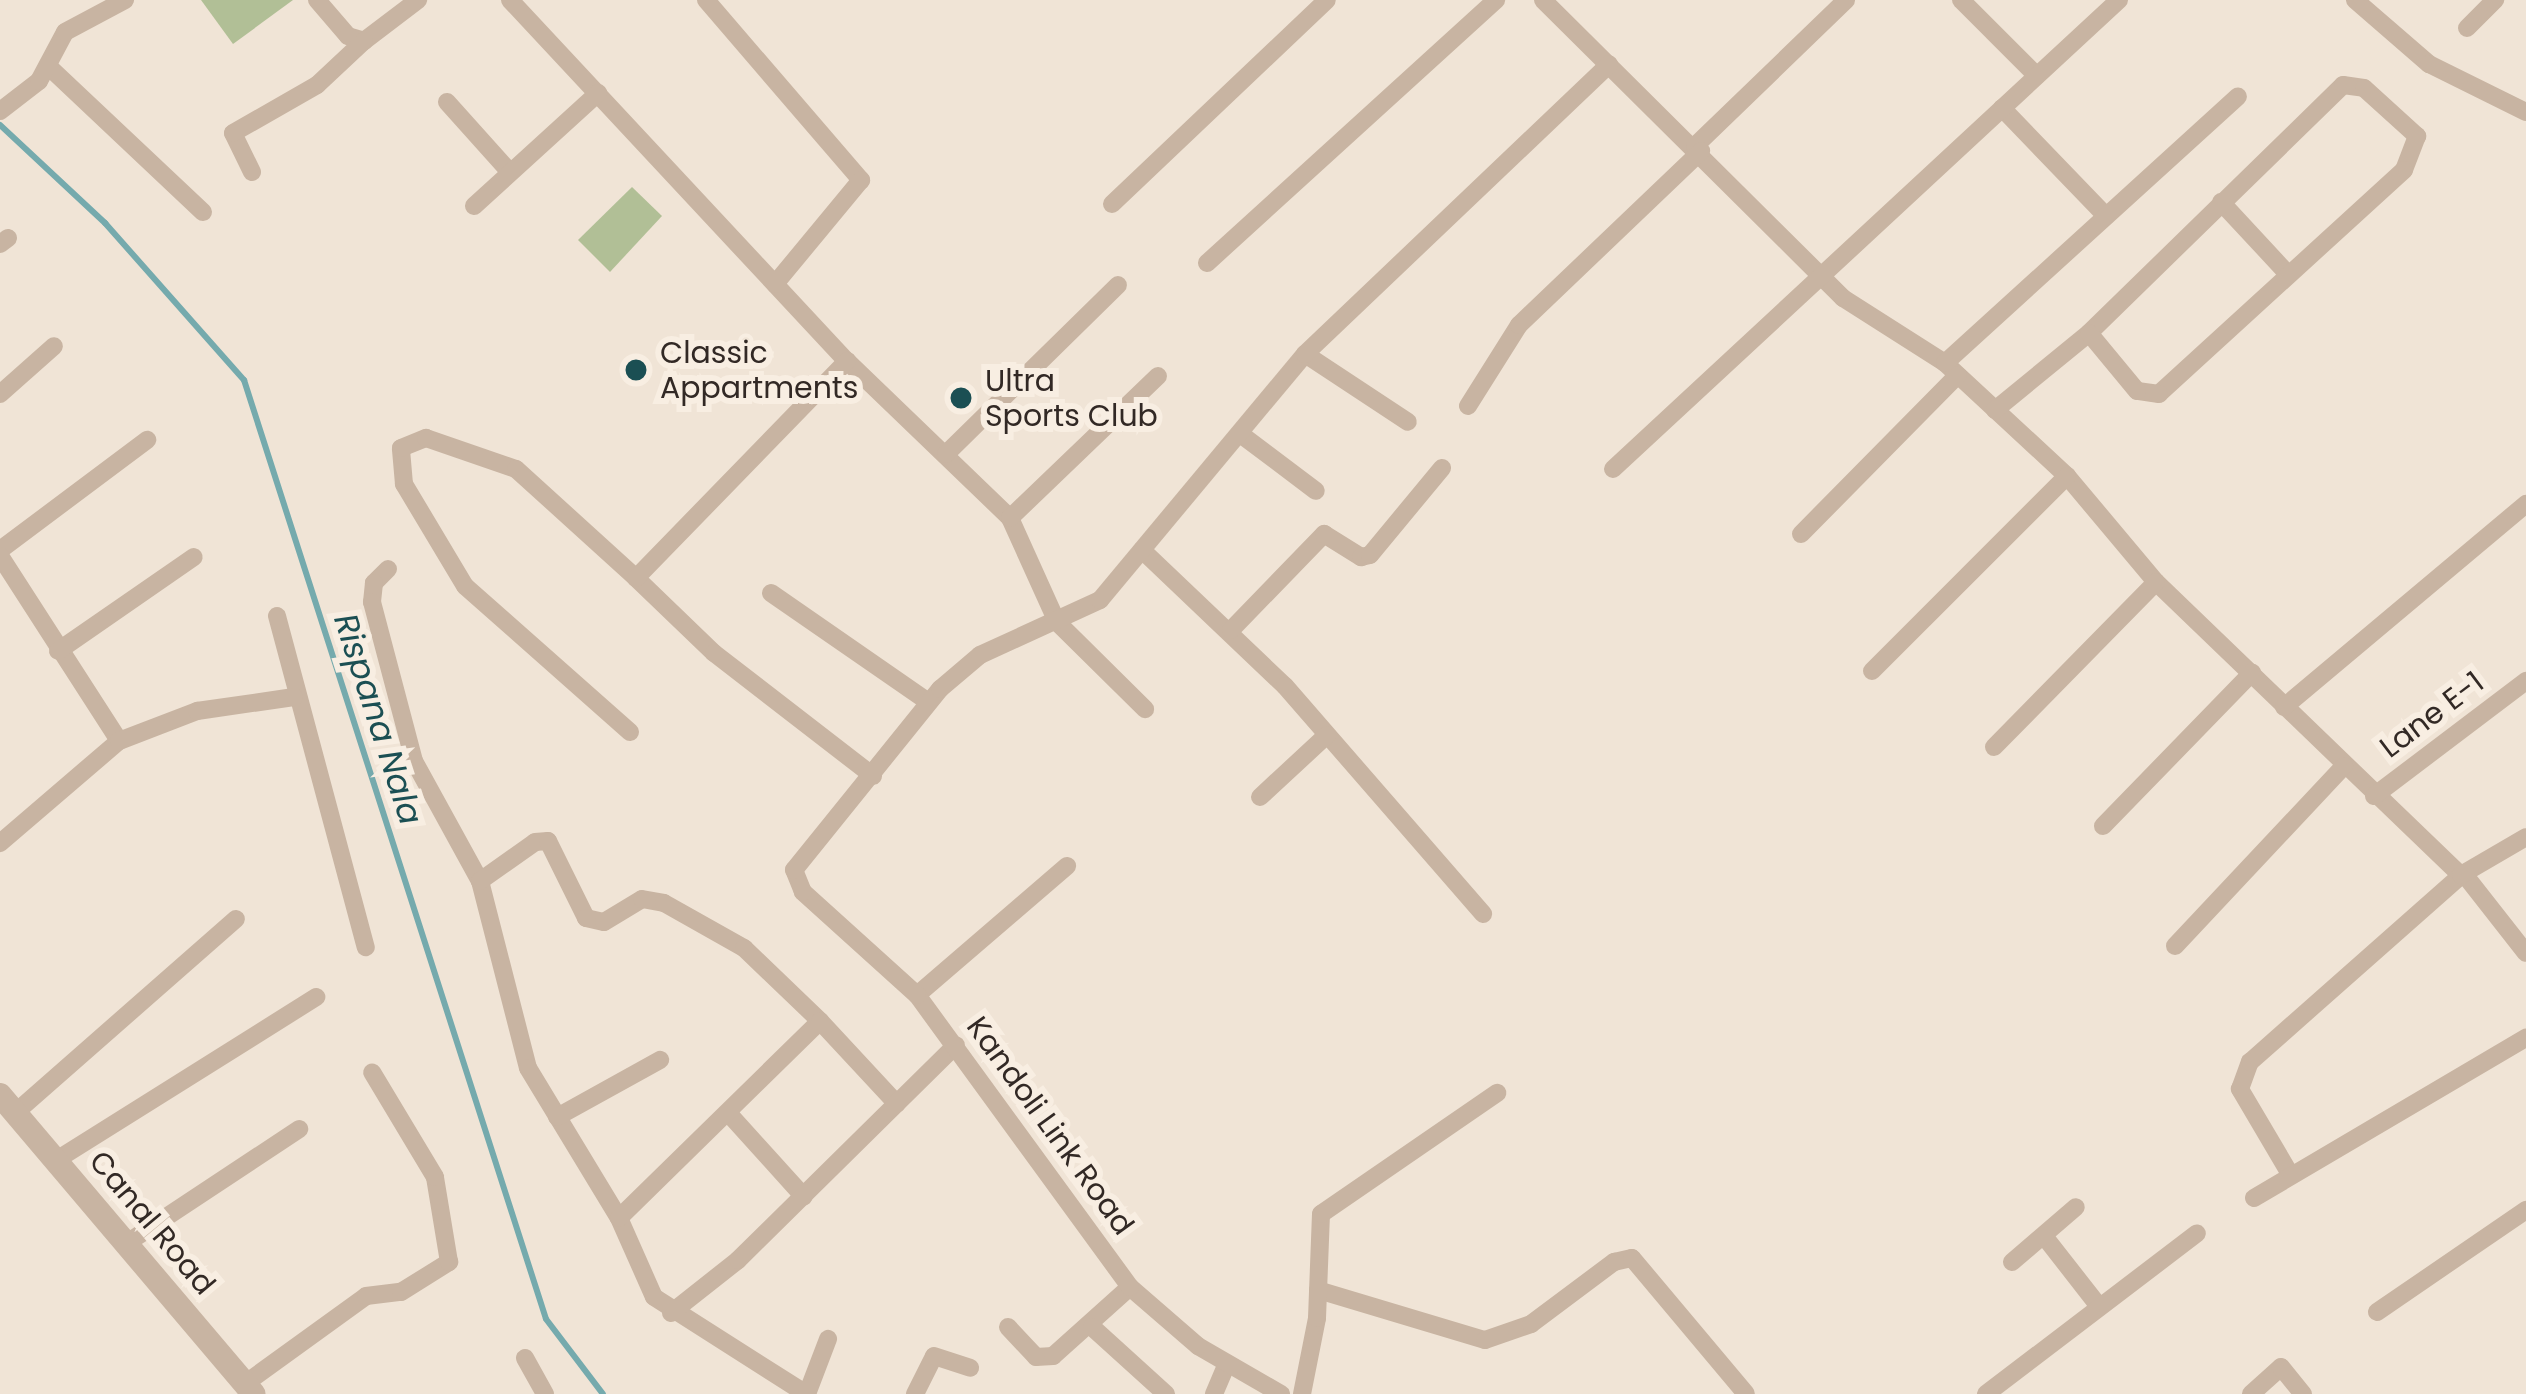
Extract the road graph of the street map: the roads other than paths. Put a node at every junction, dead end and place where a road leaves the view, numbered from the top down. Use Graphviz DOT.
graph roads {
  1 [pos="125,0"];
  2 [pos="317,0"];
  3 [pos="418,0"];
  4 [pos="510,0"];
  5 [pos="545,0"];
  6 [pos="706,0"];
  7 [pos="1327,0"];
  8 [pos="1496,0"];
  9 [pos="1543,0"];
  10 [pos="1846,0"];
  11 [pos="1961,0"];
  12 [pos="2119,0"];
  13 [pos="2355,0"];
  14 [pos="2495,0"];
  15 [pos="1824,8"];
  16 [pos="527,16"];
  17 [pos="2468,28"];
  18 [pos="364,41"];
  19 [pos="1609,64"];
  20 [pos="43,74"];
  21 [pos="2037,76"];
  22 [pos="598,93"];
  23 [pos="2237,96"];
  24 [pos="446,102"];
  25 [pos="2002,107"];
  26 [pos="0,111"];
  27 [pos="2526,112"];
  28 [pos="1698,148"];
  29 [pos="509,171"];
  30 [pos="253,172"];
  31 [pos="2221,202"];
  32 [pos="1112,203"];
  33 [pos="474,206"];
  34 [pos="203,212"];
  35 [pos="2106,216"];
  36 [pos="1208,263"];
  37 [pos="1817,272"];
  38 [pos="2288,273"];
  39 [pos="775,284"];
  40 [pos="1118,285"];
  41 [pos="2089,333"];
  42 [pos="54,346"];
  43 [pos="1305,354"];
  44 [pos="847,362"];
  45 [pos="1951,369"];
  46 [pos="1158,376"];
  47 [pos="0,394"];
  48 [pos="1468,406"];
  49 [pos="1995,410"];
  50 [pos="1408,422"];
  51 [pos="1244,436"];
  52 [pos="147,440"];
  53 [pos="946,454"];
  54 [pos="1442,468"];
  55 [pos="1613,469"];
  56 [pos="2067,476"];
  57 [pos="1316,490"];
  58 [pos="2526,505"];
  59 [pos="1010,518"];
  60 [pos="1801,534"];
  61 [pos="1142,550"];
  62 [pos="0,553"];
  63 [pos="194,557"];
  64 [pos="388,568"];
  65 [pos="635,578"];
  66 [pos="2156,582"];
  67 [pos="771,593"];
  68 [pos="277,616"];
  69 [pos="1058,622"];
  70 [pos="1231,630"];
  71 [pos="58,651"];
  72 [pos="1872,671"];
  73 [pos="2252,673"];
  74 [pos="2526,681"];
  75 [pos="294,697"];
  76 [pos="928,701"];
  77 [pos="2284,707"];
  78 [pos="1145,710"];
  79 [pos="630,732"];
  80 [pos="1327,735"];
  81 [pos="119,741"];
  82 [pos="1994,747"];
  83 [pos="2344,766"];
  84 [pos="873,776"];
  85 [pos="2374,796"];
  86 [pos="1260,797"];
  87 [pos="2103,826"];
  88 [pos="2526,837"];
  89 [pos="0,843"];
  90 [pos="1067,866"];
  91 [pos="2463,874"];
  92 [pos="480,880"];
  93 [pos="1483,914"];
  94 [pos="236,919"];
  95 [pos="2175,946"];
  96 [pos="366,947"];
  97 [pos="2526,953"];
  98 [pos="917,995"];
  99 [pos="316,997"];
  100 [pos="820,1021"];
  101 [pos="2526,1038"];
  102 [pos="956,1045"];
  103 [pos="660,1060"];
  104 [pos="372,1072"];
  105 [pos="1497,1093"];
  106 [pos="8,1104"];
  107 [pos="897,1104"];
  108 [pos="730,1115"];
  109 [pos="557,1117"];
  110 [pos="299,1129"];
  111 [pos="58,1159"];
  112 [pos="2290,1174"];
  113 [pos="804,1197"];
  114 [pos="2254,1198"];
  115 [pos="2076,1207"];
  116 [pos="2526,1210"];
  117 [pos="619,1218"];
  118 [pos="2197,1233"];
  119 [pos="2044,1236"];
  120 [pos="130,1241"];
  121 [pos="2012,1262"];
  122 [pos="1130,1287"];
  123 [pos="1318,1290"];
  124 [pos="2098,1305"];
  125 [pos="2377,1312"];
  126 [pos="671,1313"];
  127 [pos="1007,1327"];
  128 [pos="1092,1327"];
  129 [pos="828,1339"];
  130 [pos="525,1358"];
  131 [pos="1227,1364"];
  132 [pos="970,1368"];
  133 [pos="250,1389"];
  134 [pos="545,1394"];
  135 [pos="807,1394"];
  136 [pos="915,1394"];
  137 [pos="1166,1394"];
  138 [pos="1214,1394"];
  139 [pos="1281,1394"];
  140 [pos="1302,1394"];
  141 [pos="1746,1394"];
  142 [pos="1987,1394"];
  143 [pos="2251,1394"];
  144 [pos="2303,1394"];
  1 -- 20 [label="street"];
  2 -- 18 [label="street"];
  3 -- 18 [label="street"];
  4 -- 16 [label="street"];
  5 -- 16 [label="street"];
  6 -- 39 [label="street"];
  7 -- 32 [label="street"];
  8 -- 36 [label="street"];
  9 -- 19 [label="street"];
  10 -- 15 [label="street"];
  11 -- 21 [label="street"];
  12 -- 21 [label="street"];
  13 -- 27 [label="street"];
  14 -- 17 [label="street"];
  15 -- 28 [label="street"];
  16 -- 22 [label="street"];
  18 -- 30 [label="street"];
  19 -- 28 [label="street"];
  19 -- 43 [label="street"];
  20 -- 26 [label="street"];
  20 -- 34 [label="street"];
  21 -- 25 [label="street"];
  22 -- 29 [label="street"];
  22 -- 39 [label="street"];
  23 -- 35 [label="street"];
  24 -- 29 [label="street"];
  25 -- 35 [label="street"];
  25 -- 37 [label="street"];
  28 -- 37 [label="street"];
  28 -- 48 [label="street"];
  29 -- 33 [label="street"];
  31 -- 38 [label="street"];
  31 -- 38 [label="street"];
  31 -- 41 [label="street"];
  35 -- 45 [label="street"];
  37 -- 45 [label="street"];
  37 -- 55 [label="street"];
  38 -- 41 [label="street"];
  39 -- 44 [label="street"];
  40 -- 53 [label="street"];
  41 -- 49 [label="street"];
  42 -- 47 [label="street"];
  43 -- 50 [label="street"];
  43 -- 51 [label="street"];
  44 -- 53 [label="street"];
  44 -- 65 [label="street"];
  45 -- 49 [label="street"];
  45 -- 60 [label="street"];
  46 -- 59 [label="street"];
  49 -- 56 [label="street"];
  51 -- 57 [label="street"];
  51 -- 61 [label="street"];
  52 -- 62 [label="street"];
  53 -- 59 [label="street"];
  54 -- 70 [label="street"];
  56 -- 66 [label="street"];
  56 -- 72 [label="street"];
  58 -- 77 [label="street"];
  59 -- 69 [label="street"];
  61 -- 69 [label="street"];
  61 -- 70 [label="street"];
  62 -- 71 [label="street"];
  63 -- 71 [label="street"];
  64 -- 92 [label="street"];
  65 -- 79 [label="street"];
  65 -- 84 [label="street"];
  66 -- 73 [label="street"];
  66 -- 82 [label="street"];
  67 -- 76 [label="street"];
  68 -- 75 [label="street"];
  69 -- 76 [label="street"];
  69 -- 78 [label="street"];
  70 -- 80 [label="street"];
  71 -- 81 [label="street"];
  73 -- 77 [label="street"];
  73 -- 87 [label="street"];
  74 -- 85 [label="street, Lane E-1"];
  75 -- 81 [label="street"];
  75 -- 96 [label="street"];
  76 -- 84 [label="street"];
  77 -- 83 [label="street"];
  80 -- 86 [label="street"];
  80 -- 93 [label="street"];
  81 -- 89 [label="street"];
  83 -- 85 [label="street"];
  83 -- 95 [label="street"];
  84 -- 98 [label="street, Kandoli Link Road"];
  85 -- 91 [label="street"];
  88 -- 91 [label="street"];
  90 -- 98 [label="street"];
  91 -- 97 [label="street"];
  91 -- 112 [label="street"];
  92 -- 100 [label="street"];
  92 -- 109 [label="street"];
  94 -- 106 [label="street"];
  98 -- 102 [label="street, Kandoli Link Road"];
  99 -- 111 [label="street"];
  100 -- 107 [label="street"];
  100 -- 108 [label="street"];
  101 -- 112 [label="street"];
  102 -- 107 [label="street"];
  102 -- 122 [label="street, Kandoli Link Road"];
  103 -- 109 [label="street"];
  104 -- 133 [label="street"];
  105 -- 123 [label="street"];
  106 -- 111 [label="street, Canal Road"];
  107 -- 113 [label="street"];
  108 -- 113 [label="street"];
  108 -- 117 [label="street"];
  109 -- 117 [label="street"];
  110 -- 120 [label="street"];
  111 -- 120 [label="street, Canal Road"];
  112 -- 114 [label="street"];
  113 -- 126 [label="street"];
  115 -- 119 [label="street"];
  116 -- 125 [label="street"];
  117 -- 126 [label="street"];
  118 -- 124 [label="street"];
  119 -- 121 [label="street"];
  119 -- 124 [label="street"];
  120 -- 133 [label="street, Canal Road"];
  122 -- 128 [label="street"];
  122 -- 131 [label="street, Kandoli Link Road"];
  123 -- 140 [label="street"];
  123 -- 141 [label="street"];
  124 -- 142 [label="street"];
  126 -- 135 [label="street"];
  127 -- 128 [label="street"];
  128 -- 137 [label="street"];
  129 -- 135 [label="street"];
  130 -- 134 [label="street"];
  131 -- 138 [label="street"];
  131 -- 139 [label="street, Kandoli Link Road"];
  132 -- 136 [label="street"];
  143 -- 144 [label="street"];
}
